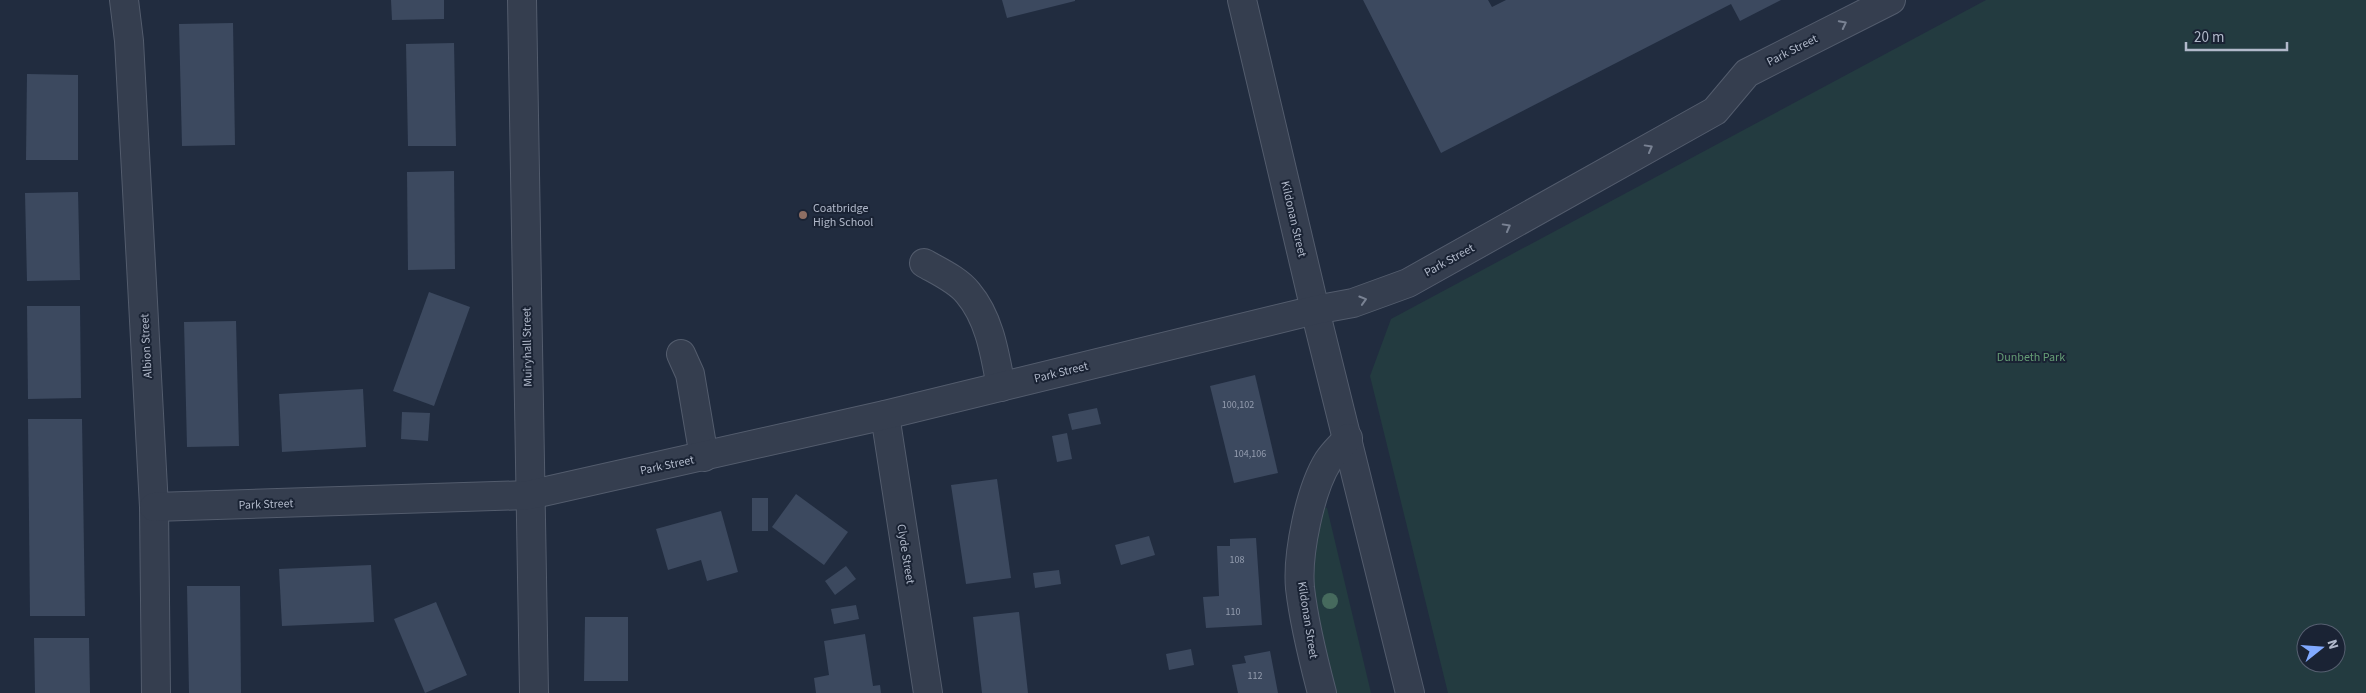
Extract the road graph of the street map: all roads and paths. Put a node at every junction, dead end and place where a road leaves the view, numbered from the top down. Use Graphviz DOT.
graph roads {
  1 [pos="124,0"];
  2 [pos="522,0"];
  3 [pos="1242,0"];
  4 [pos="1891,0"];
  5 [pos="924,263"];
  6 [pos="1315,310"];
  7 [pos="681,354"];
  8 [pos="1001,387"];
  9 [pos="885,415"];
  10 [pos="1348,438"];
  11 [pos="704,457"];
  12 [pos="529,495"];
  13 [pos="154,507"];
  14 [pos="156,693"];
  15 [pos="534,693"];
  16 [pos="928,693"];
  17 [pos="1322,693"];
  18 [pos="1410,693"];
  1 -- 13 [label="street, Albion Street"];
  2 -- 12 [label="street, Muiryhall Street"];
  3 -- 6 [label="street, Kildonan Street"];
  6 -- 4 [label="street, Park Street, one-way"];
  5 -- 8 [label="street"];
  6 -- 8 [label="street, Park Street"];
  6 -- 10 [label="street, Kildonan Street"];
  7 -- 11 [label="street"];
  8 -- 9 [label="street, Park Street"];
  9 -- 11 [label="street, Park Street"];
  9 -- 16 [label="street, Clyde Street"];
  10 -- 17 [label="street, Kildonan Street"];
  10 -- 18 [label="street, Kildonan Street"];
  11 -- 12 [label="street, Park Street"];
  12 -- 13 [label="street, Park Street"];
  12 -- 15 [label="street, Muiryhall Street"];
  13 -- 14 [label="street, Albion Street"];
}
